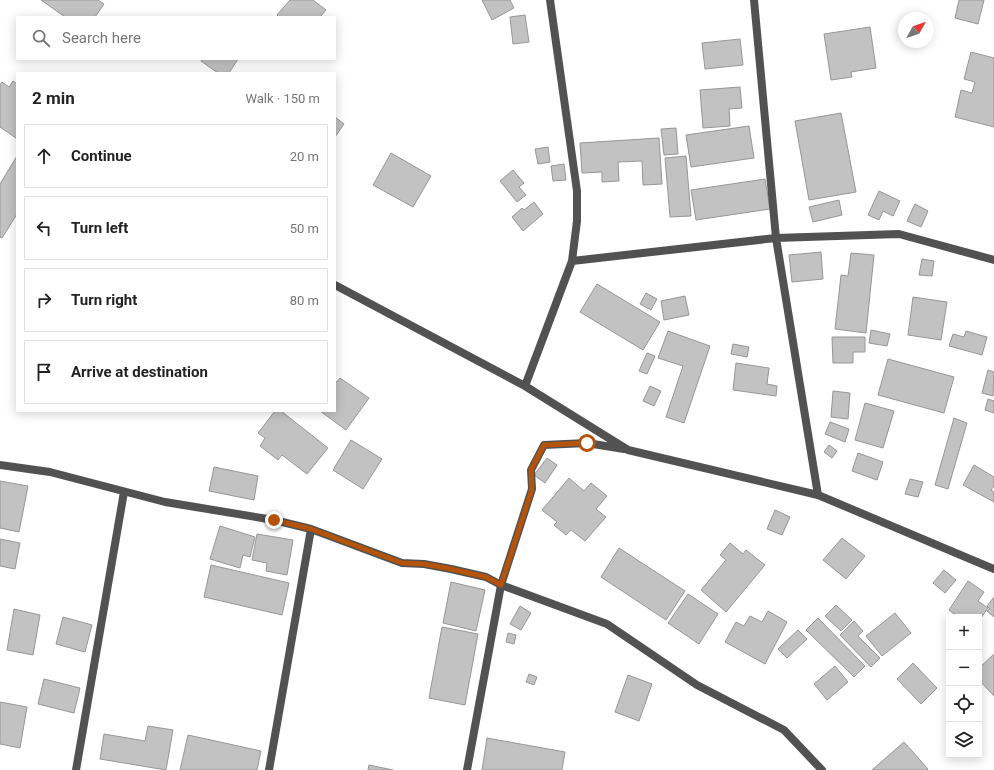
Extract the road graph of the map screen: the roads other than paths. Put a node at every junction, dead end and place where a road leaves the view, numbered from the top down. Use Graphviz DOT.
graph roads {
  1 [pos="550,0"];
  2 [pos="754,0"];
  3 [pos="776,238"];
  4 [pos="994,260"];
  5 [pos="572,261"];
  6 [pos="336,286"];
  7 [pos="525,386"];
  8 [pos="628,450"];
  9 [pos="0,465"];
  10 [pos="124,492"];
  11 [pos="818,495"];
  12 [pos="311,529"];
  13 [pos="994,569"];
  14 [pos="501,585"];
  15 [pos="76,770"];
  16 [pos="269,770"];
  17 [pos="467,770"];
  18 [pos="822,770"];
  1 -- 5 [label="street"];
  2 -- 3 [label="street"];
  3 -- 4 [label="street"];
  3 -- 5 [label="street"];
  3 -- 11 [label="street"];
  5 -- 7 [label="street"];
  6 -- 7 [label="street"];
  7 -- 8 [label="street"];
  8 -- 11 [label="street"];
  8 -- 14 [label="street"];
  9 -- 10 [label="street"];
  10 -- 12 [label="street"];
  10 -- 15 [label="street"];
  11 -- 13 [label="street"];
  12 -- 14 [label="street"];
  12 -- 16 [label="street"];
  14 -- 17 [label="street"];
  14 -- 18 [label="street"];
}
